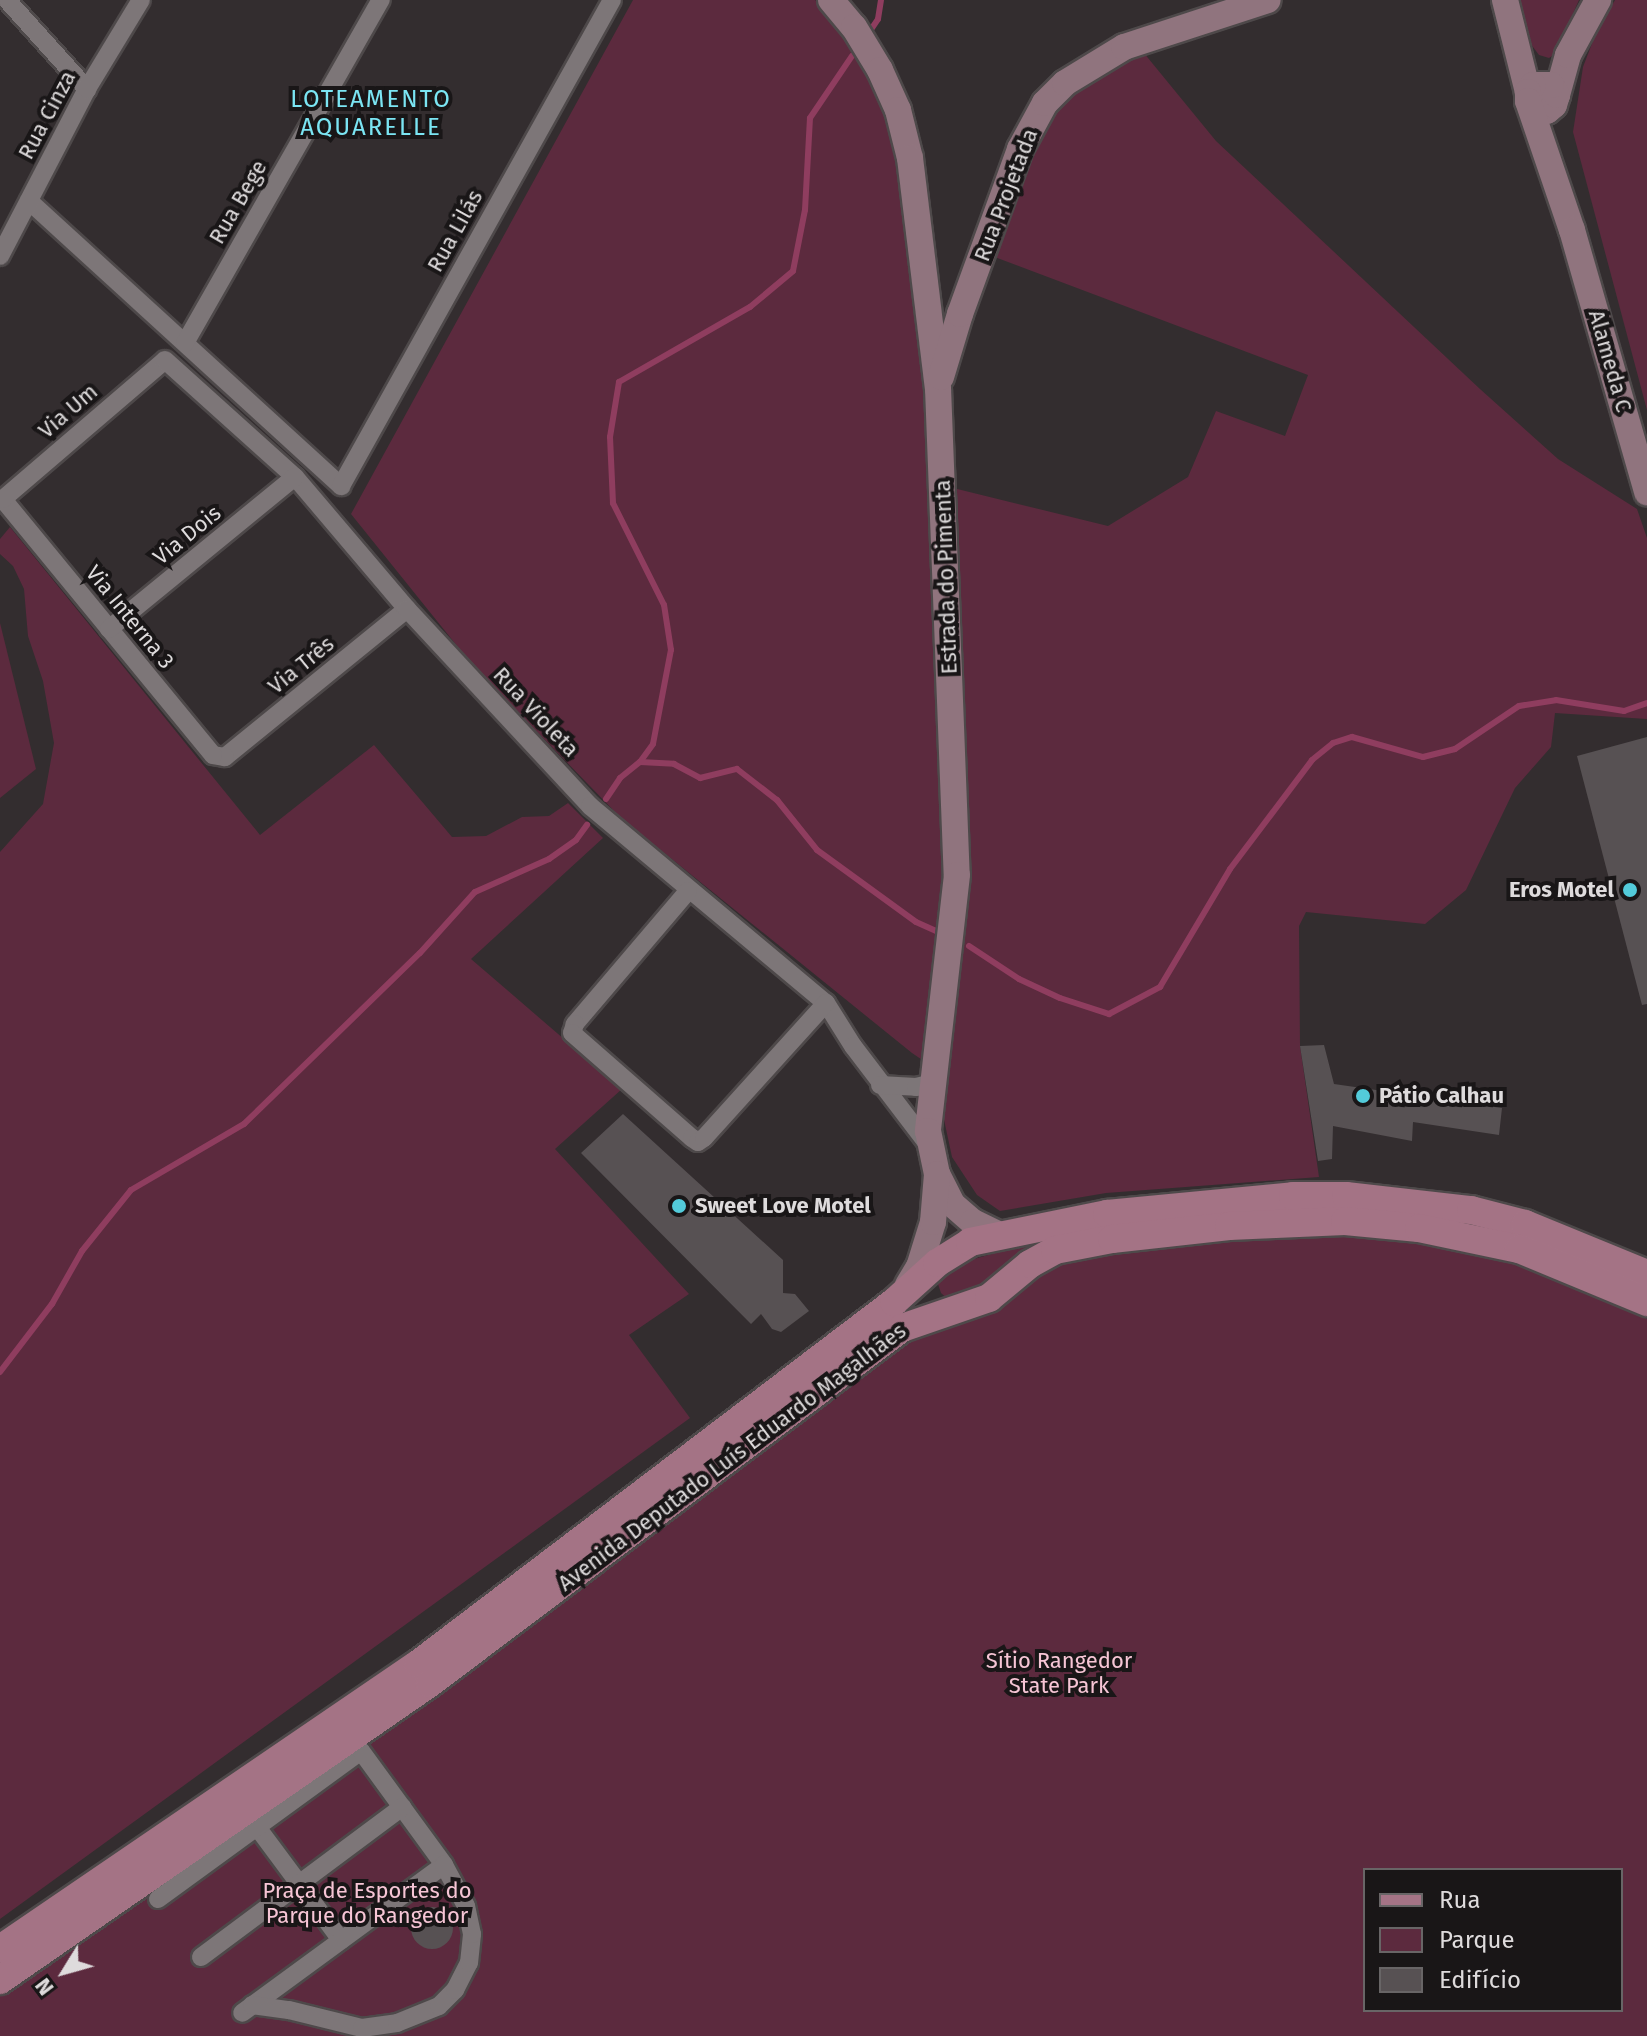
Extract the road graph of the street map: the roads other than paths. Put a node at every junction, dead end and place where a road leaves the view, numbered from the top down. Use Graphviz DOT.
graph roads {
  1 [pos="7,0"];
  2 [pos="141,0"];
  3 [pos="381,0"];
  4 [pos="612,0"];
  5 [pos="831,0"];
  6 [pos="1268,0"];
  7 [pos="1598,0"];
  8 [pos="1508,11"];
  9 [pos="81,84"];
  10 [pos="1543,94"];
  11 [pos="29,201"];
  12 [pos="0,256"];
  13 [pos="927,302"];
  14 [pos="960,314"];
  15 [pos="185,343"];
  16 [pos="165,360"];
  17 [pos="938,388"];
  18 [pos="295,477"];
  19 [pos="1647,492"];
  20 [pos="3,499"];
  21 [pos="407,609"];
  22 [pos="109,629"];
  23 [pos="225,757"];
  24 [pos="688,891"];
  25 [pos="826,1003"];
  26 [pos="932,1083"];
  27 [pos="880,1085"];
  28 [pos="934,1162"];
  29 [pos="998,1234"];
  30 [pos="937,1263"];
  31 [pos="1647,1274"];
  32 [pos="903,1294"];
  33 [pos="1647,1302"];
  34 [pos="955,1311"];
  35 [pos="402,1807"];
  36 [pos="257,1827"];
  37 [pos="444,1865"];
  38 [pos="299,1883"];
  39 [pos="158,1899"];
  40 [pos="341,1940"];
  41 [pos="0,1949"];
  42 [pos="201,1957"];
  43 [pos="0,1980"];
  1 -- 9 [label="street, Rua Cinza"];
  2 -- 9 [label="street, Rua Cinza"];
  3 -- 15 [label="street, Rua Bege"];
  4 -- 15 [label="street, Rua Lilás"];
  5 -- 13 [label="main road, Estrada do Pimenta"];
  6 -- 14 [label="main road, Rua Projetada"];
  7 -- 10 [label="main road"];
  8 -- 10 [label="main road, Alameda C"];
  9 -- 11 [label="street, Rua Cinza"];
  10 -- 19 [label="main road, Alameda C"];
  11 -- 12 [label="street, Rua Cinza"];
  11 -- 15 [label="street"];
  13 -- 14 [label="main road"];
  13 -- 17 [label="main road, Estrada do Pimenta"];
  14 -- 17 [label="main road, Rua Projetada"];
  16 -- 18 [label="street, Rua Violeta"];
  16 -- 20 [label="street, Via Um"];
  17 -- 26 [label="main road, Estrada do Pimenta"];
  18 -- 21 [label="street, Rua Violeta"];
  18 -- 22 [label="street, Via Dois"];
  20 -- 22 [label="street, Via Interna 3"];
  21 -- 23 [label="street, Via Três"];
  21 -- 24 [label="street, Rua Violeta"];
  22 -- 23 [label="street, Via Interna 3"];
  24 -- 25 [label="street, Rua Violeta"];
  24 -- 25 [label="street"];
  25 -- 27 [label="street, Rua Violeta"];
  26 -- 27 [label="street"];
  26 -- 28 [label="main road, Estrada do Pimenta"];
  27 -- 28 [label="street, Rua Violeta"];
  28 -- 29 [label="main road, Estrada do Pimenta"];
  28 -- 32 [label="main road, Estrada do Pimenta"];
  29 -- 30 [label="main road, Avenida Deputado Luís Eduardo Magalhães"];
  29 -- 31 [label="main road, Avenida Deputado Luís Eduardo Magalhães"];
  30 -- 32 [label="main road, Avenida Deputado Luís Eduardo Magalhães"];
  30 -- 34 [label="main road"];
  32 -- 41 [label="main road, Avenida Deputado Luís Eduardo Magalhães"];
  33 -- 34 [label="main road, Avenida Deputado Luís Eduardo Magalhães"];
  34 -- 43 [label="main road, Avenida Deputado Luís Eduardo Magalhães"];
  35 -- 36 [label="street"];
  35 -- 37 [label="street"];
  35 -- 38 [label="street"];
  36 -- 38 [label="street"];
  36 -- 39 [label="street"];
  37 -- 40 [label="street"];
  37 -- 40 [label="street"];
  38 -- 40 [label="street"];
  38 -- 42 [label="street"];
}
